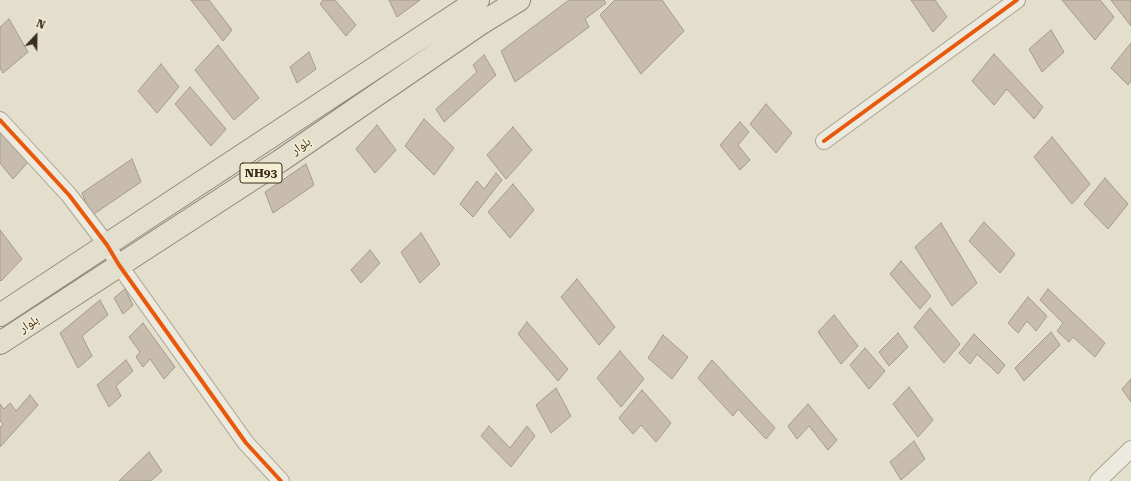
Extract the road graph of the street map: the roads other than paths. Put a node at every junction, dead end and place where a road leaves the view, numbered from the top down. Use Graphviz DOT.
graph roads {
  1 [pos="519,0"];
  2 [pos="1017,0"];
  3 [pos="475,11"];
  4 [pos="0,120"];
  5 [pos="824,142"];
  6 [pos="107,245"];
  7 [pos="119,265"];
  8 [pos="0,315"];
  9 [pos="0,343"];
  10 [pos="1131,449"];
  11 [pos="281,481"];
  12 [pos="1098,481"];
  1 -- 3 [label="main road, بلوار / NH93"];
  2 -- 5 [label="street"];
  3 -- 6 [label="main road, بلوار / NH93"];
  3 -- 7 [label="main road, بلوار / NH93"];
  4 -- 6 [label="street"];
  6 -- 7 [label="street"];
  6 -- 8 [label="main road, بلوار / NH93"];
  7 -- 9 [label="main road, بلوار / NH93"];
  7 -- 11 [label="street"];
  10 -- 12 [label="street"];
}
